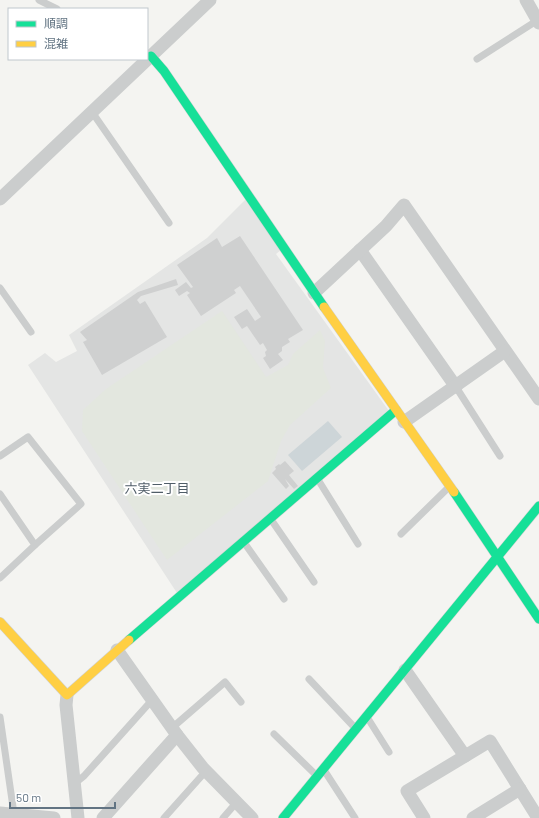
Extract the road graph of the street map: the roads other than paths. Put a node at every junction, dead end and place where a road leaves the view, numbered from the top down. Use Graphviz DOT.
graph roads {
  1 [pos="39,0"];
  2 [pos="210,0"];
  3 [pos="526,0"];
  4 [pos="55,8"];
  5 [pos="538,22"];
  6 [pos="150,55"];
  7 [pos="145,60"];
  8 [pos="477,60"];
  9 [pos="92,112"];
  10 [pos="0,199"];
  11 [pos="169,223"];
  12 [pos="360,250"];
  13 [pos="0,288"];
  14 [pos="314,293"];
  15 [pos="31,332"];
  16 [pos="505,351"];
  17 [pos="456,387"];
  18 [pos="539,399"];
  19 [pos="396,410"];
  20 [pos="404,422"];
  21 [pos="0,456"];
  22 [pos="500,456"];
  23 [pos="317,478"];
  24 [pos="450,487"];
  25 [pos="0,494"];
  26 [pos="539,506"];
  27 [pos="270,517"];
  28 [pos="401,534"];
  29 [pos="243,541"];
  30 [pos="358,544"];
  31 [pos="35,545"];
  32 [pos="498,557"];
  33 [pos="0,578"];
  34 [pos="314,582"];
  35 [pos="284,599"];
  36 [pos="539,619"];
  37 [pos="0,622"];
  38 [pos="118,650"];
  39 [pos="405,670"];
  40 [pos="309,679"];
  41 [pos="67,695"];
  42 [pos="153,699"];
  43 [pos="241,702"];
  44 [pos="0,717"];
  45 [pos="367,717"];
  46 [pos="356,729"];
  47 [pos="175,731"];
  48 [pos="274,734"];
  49 [pos="390,752"];
  50 [pos="465,756"];
  51 [pos="324,770"];
  52 [pos="206,771"];
  53 [pos="317,777"];
  54 [pos="74,784"];
  55 [pos="520,789"];
  56 [pos="236,803"];
  57 [pos="0,813"];
  58 [pos="13,816"];
  59 [pos="54,818"];
  60 [pos="78,818"];
  61 [pos="103,818"];
  62 [pos="164,818"];
  63 [pos="223,818"];
  64 [pos="252,818"];
  65 [pos="283,818"];
  66 [pos="355,818"];
  67 [pos="424,818"];
  68 [pos="473,818"];
  69 [pos="538,818"];
  1 -- 4 [label="lane"];
  2 -- 6 [label="street"];
  3 -- 5 [label="street"];
  5 -- 8 [label="lane"];
  6 -- 14 [label="street"];
  7 -- 9 [label="street"];
  9 -- 10 [label="street"];
  9 -- 11 [label="lane"];
  12 -- 14 [label="street"];
  12 -- 16 [label="street"];
  12 -- 17 [label="street"];
  13 -- 15 [label="lane"];
  14 -- 19 [label="street"];
  16 -- 17 [label="street"];
  16 -- 18 [label="street"];
  17 -- 20 [label="street"];
  17 -- 22 [label="lane"];
  19 -- 20 [label="street"];
  19 -- 23 [label="street"];
  20 -- 24 [label="street"];
  21 -- 31 [label="lane"];
  23 -- 27 [label="street"];
  23 -- 30 [label="lane"];
  24 -- 28 [label="lane"];
  24 -- 32 [label="street"];
  25 -- 31 [label="lane"];
  26 -- 32 [label="street"];
  27 -- 29 [label="street"];
  27 -- 34 [label="lane"];
  29 -- 35 [label="lane"];
  29 -- 38 [label="street"];
  31 -- 33 [label="lane"];
  32 -- 36 [label="street"];
  32 -- 39 [label="street"];
  37 -- 41 [label="street"];
  38 -- 41 [label="street"];
  38 -- 42 [label="street"];
  39 -- 45 [label="street"];
  39 -- 50 [label="street"];
  40 -- 46 [label="lane"];
  41 -- 54 [label="street"];
  42 -- 47 [label="street"];
  42 -- 54 [label="lane"];
  43 -- 47 [label="lane"];
  44 -- 58 [label="lane"];
  45 -- 46 [label="street"];
  45 -- 49 [label="lane"];
  46 -- 51 [label="street"];
  47 -- 52 [label="street"];
  47 -- 61 [label="street"];
  48 -- 53 [label="lane"];
  50 -- 55 [label="street"];
  50 -- 67 [label="street"];
  51 -- 53 [label="street"];
  51 -- 66 [label="lane"];
  52 -- 56 [label="street"];
  52 -- 62 [label="lane"];
  53 -- 65 [label="street"];
  54 -- 60 [label="street"];
  55 -- 68 [label="street"];
  55 -- 69 [label="street"];
  56 -- 63 [label="lane"];
  56 -- 64 [label="street"];
  57 -- 58 [label="street"];
  58 -- 59 [label="street"];
}
